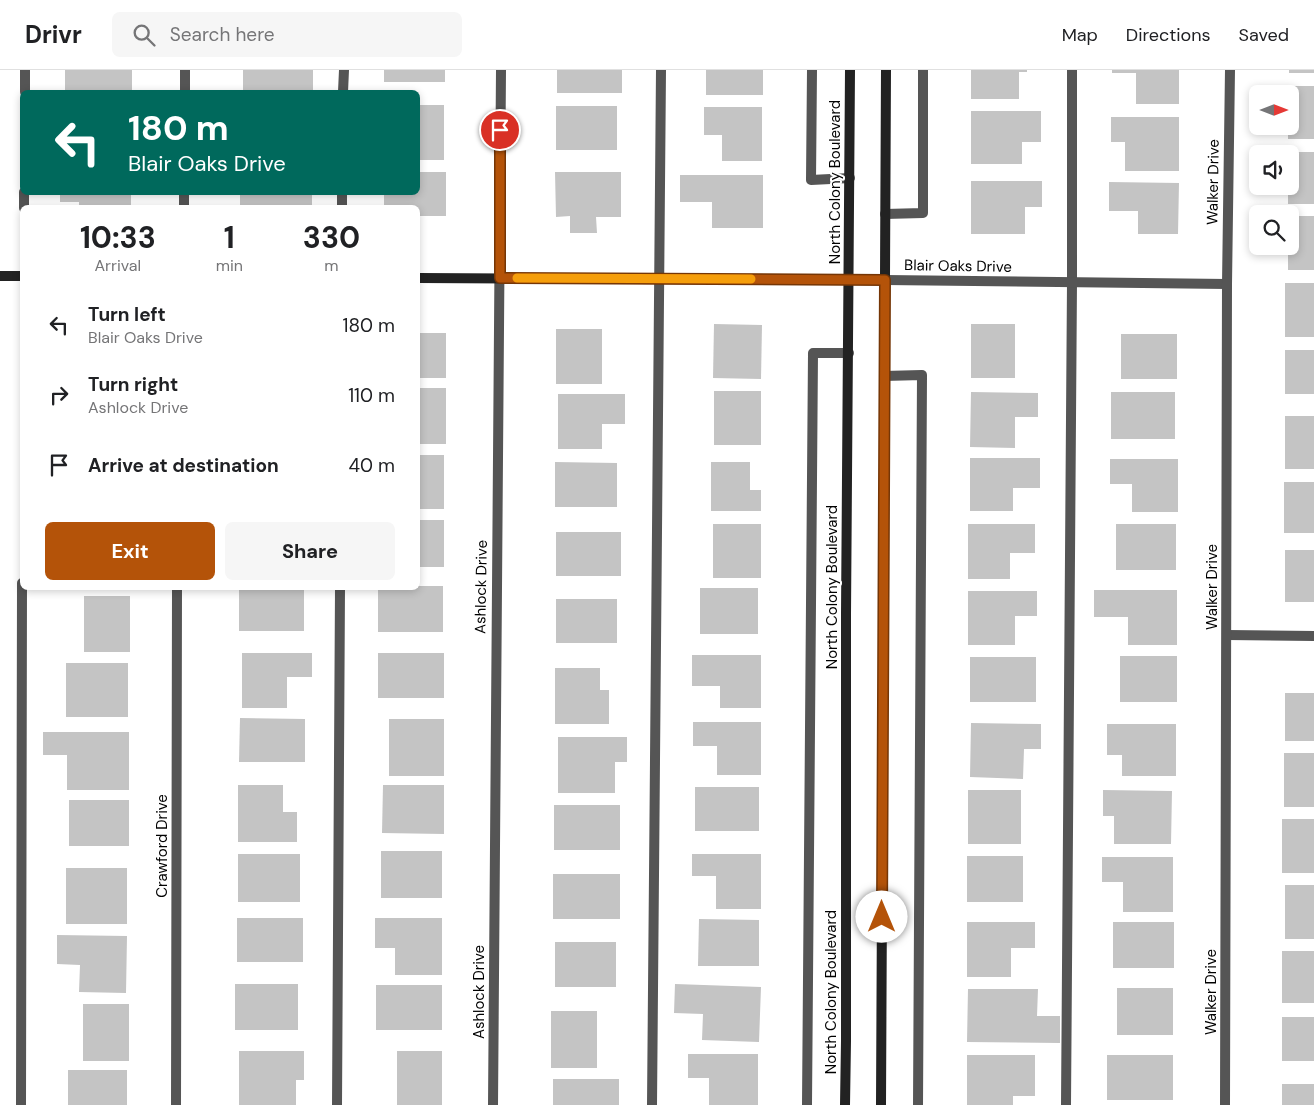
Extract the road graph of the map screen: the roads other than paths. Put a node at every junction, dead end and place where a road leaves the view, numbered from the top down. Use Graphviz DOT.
graph roads {
  1 [pos="25,70"];
  2 [pos="185,70"];
  3 [pos="344,70"];
  4 [pos="501,70"];
  5 [pos="661,70"];
  6 [pos="812,70"];
  7 [pos="850,70"];
  8 [pos="886,70"];
  9 [pos="924,70"];
  10 [pos="1072,70"];
  11 [pos="1230,70"];
  12 [pos="24,90"];
  13 [pos="185,90"];
  14 [pos="343,90"];
  15 [pos="850,178"];
  16 [pos="885,214"];
  17 [pos="0,276"];
  18 [pos="20,276"];
  19 [pos="420,278"];
  20 [pos="500,278"];
  21 [pos="660,279"];
  22 [pos="850,280"];
  23 [pos="885,280"];
  24 [pos="1072,282"];
  25 [pos="1227,284"];
  26 [pos="849,353"];
  27 [pos="884,376"];
  28 [pos="22,590"];
  29 [pos="177,590"];
  30 [pos="340,590"];
  31 [pos="1227,635"];
  32 [pos="1314,636"];
  33 [pos="21,1105"];
  34 [pos="176,1105"];
  35 [pos="337,1105"];
  36 [pos="493,1105"];
  37 [pos="652,1105"];
  38 [pos="807,1105"];
  39 [pos="845,1105"];
  40 [pos="881,1105"];
  41 [pos="918,1105"];
  42 [pos="1066,1105"];
  43 [pos="1226,1105"];
  1 -- 12 [label="street"];
  2 -- 13 [label="street"];
  3 -- 14 [label="street"];
  4 -- 20 [label="street, Ashlock Drive"];
  5 -- 21 [label="street"];
  6 -- 15 [label="street"];
  7 -- 15 [label="main road, North Colony Boulevard"];
  8 -- 16 [label="main road"];
  9 -- 16 [label="street"];
  10 -- 24 [label="street"];
  11 -- 25 [label="street, Walker Drive"];
  15 -- 22 [label="main road, North Colony Boulevard"];
  16 -- 23 [label="main road"];
  17 -- 18 [label="main road"];
  19 -- 20 [label="main road, Blair Oaks Drive"];
  20 -- 21 [label="main road, Blair Oaks Drive"];
  20 -- 36 [label="street, Ashlock Drive"];
  21 -- 22 [label="main road, Blair Oaks Drive"];
  21 -- 37 [label="street"];
  22 -- 23 [label="main road, Blair Oaks Drive"];
  22 -- 26 [label="main road, North Colony Boulevard"];
  23 -- 24 [label="street, Blair Oaks Drive"];
  23 -- 27 [label="main road"];
  24 -- 25 [label="street, Blair Oaks Drive"];
  24 -- 42 [label="street"];
  25 -- 31 [label="street, Walker Drive"];
  26 -- 38 [label="street"];
  26 -- 39 [label="main road, North Colony Boulevard"];
  27 -- 40 [label="main road"];
  27 -- 41 [label="street"];
  28 -- 33 [label="street"];
  29 -- 34 [label="street, Crawford Drive"];
  30 -- 35 [label="street"];
  31 -- 32 [label="street"];
  31 -- 43 [label="street, Walker Drive"];
}
